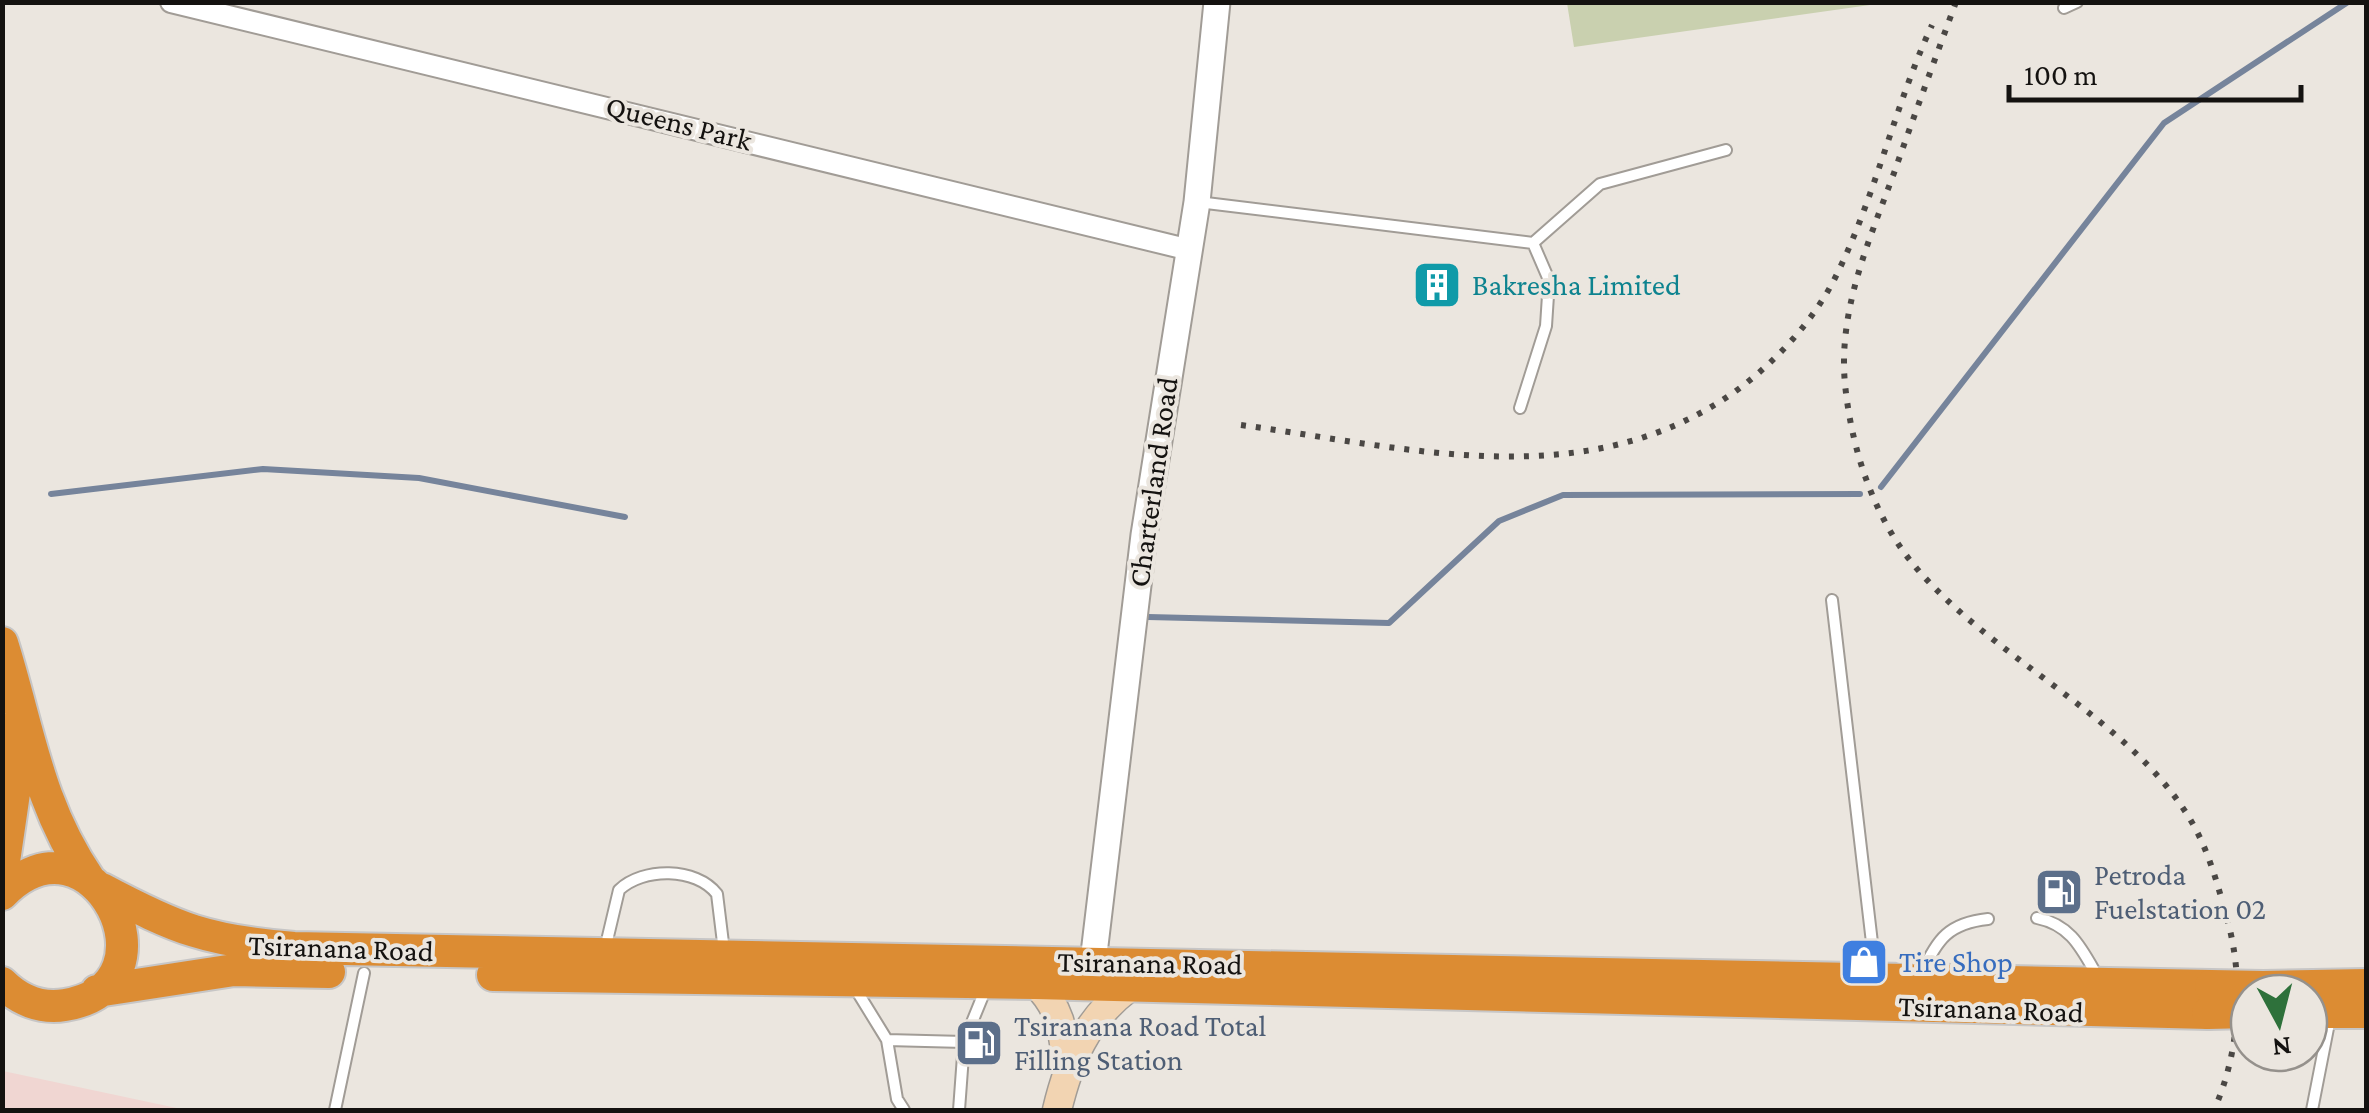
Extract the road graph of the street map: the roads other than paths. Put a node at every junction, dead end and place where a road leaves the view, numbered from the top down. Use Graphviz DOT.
graph roads {
  1 [pos="171,2"];
  2 [pos="1218,2"];
  3 [pos="2077,2"];
  4 [pos="2064,8"];
  5 [pos="1726,150"];
  6 [pos="1196,202"];
  7 [pos="1533,243"];
  8 [pos="1186,249"];
  9 [pos="1520,408"];
  10 [pos="1832,600"];
  11 [pos="2,643"];
  12 [pos="14,683"];
  13 [pos="2,876"];
  14 [pos="95,884"];
  15 [pos="2,894"];
  16 [pos="1988,918"];
  17 [pos="2037,918"];
  18 [pos="604,954"];
  19 [pos="724,956"];
  20 [pos="1093,962"];
  21 [pos="364,973"];
  22 [pos="1876,979"];
  23 [pos="1918,981"];
  24 [pos="851,982"];
  25 [pos="988,982"];
  26 [pos="1035,982"];
  27 [pos="2102,984"];
  28 [pos="2366,985"];
  29 [pos="1128,988"];
  30 [pos="2329,990"];
  31 [pos="97,992"];
  32 [pos="8,995"];
  33 [pos="2209,1000"];
  34 [pos="2229,1000"];
  35 [pos="2329,1012"];
  36 [pos="2366,1012"];
  37 [pos="887,1040"];
  38 [pos="964,1042"];
  39 [pos="1067,1066"];
  40 [pos="2315,1073"];
  41 [pos="335,1110"];
  42 [pos="904,1110"];
  43 [pos="959,1110"];
  44 [pos="1057,1110"];
  45 [pos="2312,1110"];
  1 -- 8 [label="street, Queens Park"];
  2 -- 6 [label="street, Charterland Road"];
  3 -- 4 [label="lane"];
  5 -- 7 [label="lane"];
  6 -- 7 [label="lane"];
  6 -- 8 [label="street, Charterland Road"];
  7 -- 9 [label="lane"];
  8 -- 20 [label="street, Charterland Road"];
  10 -- 22 [label="lane"];
  11 -- 12 [label="highway"];
  12 -- 13 [label="highway"];
  12 -- 14 [label="highway"];
  14 -- 15 [label="highway"];
  14 -- 18 [label="highway, Tsiranana Road"];
  14 -- 31 [label="highway"];
  16 -- 23 [label="lane"];
  17 -- 27 [label="lane"];
  18 -- 19 [label="highway, Tsiranana Road"];
  18 -- 19 [label="lane"];
  19 -- 20 [label="highway, Tsiranana Road"];
  20 -- 22 [label="highway, Tsiranana Road"];
  21 -- 24 [label="highway, Tsiranana Road"];
  21 -- 31 [label="highway, Tsiranana Road"];
  21 -- 41 [label="lane"];
  22 -- 23 [label="highway, Tsiranana Road"];
  23 -- 27 [label="highway, Tsiranana Road"];
  24 -- 25 [label="highway, Tsiranana Road"];
  24 -- 37 [label="lane"];
  25 -- 26 [label="highway, Tsiranana Road"];
  25 -- 38 [label="lane"];
  26 -- 29 [label="highway, Tsiranana Road"];
  26 -- 39 [label="main road"];
  27 -- 33 [label="highway, Tsiranana Road"];
  28 -- 30 [label="highway"];
  29 -- 33 [label="highway, Tsiranana Road"];
  29 -- 39 [label="main road"];
  31 -- 32 [label="highway, Tsiranana Road"];
  33 -- 34 [label="highway, bridge"];
  35 -- 36 [label="highway"];
  37 -- 38 [label="lane"];
  37 -- 42 [label="lane"];
  38 -- 43 [label="lane"];
  39 -- 44 [label="main road"];
  40 -- 45 [label="lane"];
}
